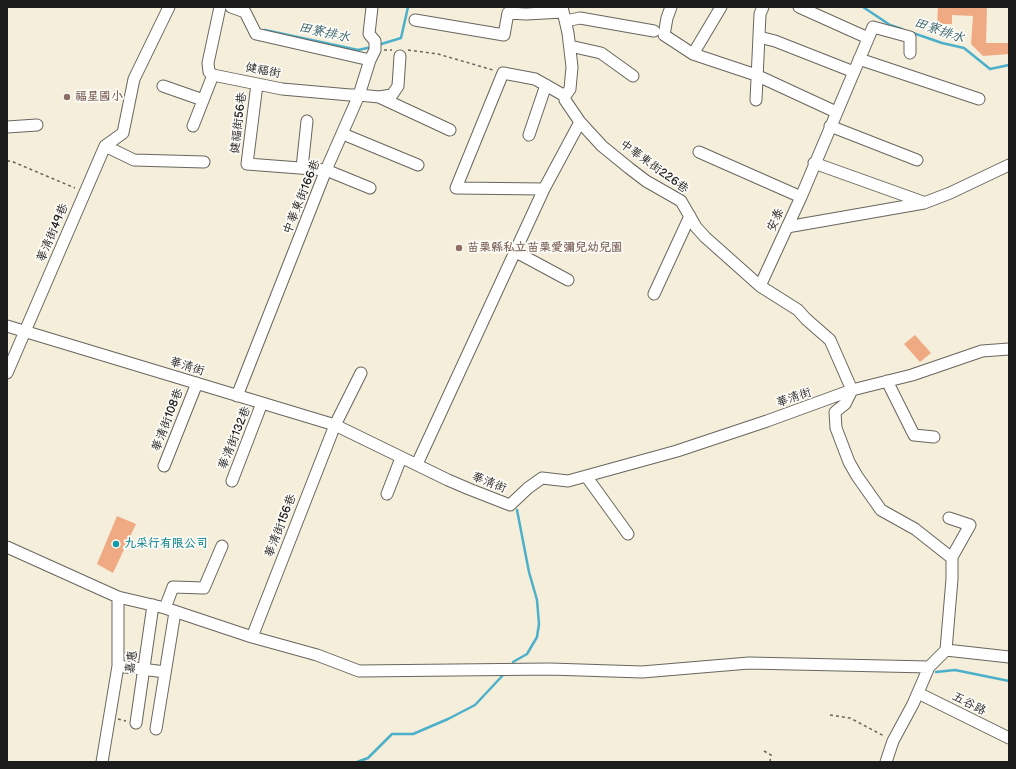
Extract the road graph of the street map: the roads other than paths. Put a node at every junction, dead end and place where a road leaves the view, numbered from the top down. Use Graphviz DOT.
graph roads {
  1 [pos="169,7"];
  2 [pos="220,7"];
  3 [pos="231,7"];
  4 [pos="372,7"];
  5 [pos="671,7"];
  6 [pos="721,7"];
  7 [pos="763,7"];
  8 [pos="799,7"];
  9 [pos="564,12"];
  10 [pos="415,20"];
  11 [pos="654,30"];
  12 [pos="759,37"];
  13 [pos="868,38"];
  14 [pos="570,46"];
  15 [pos="373,51"];
  16 [pos="399,52"];
  17 [pos="910,53"];
  18 [pos="693,54"];
  19 [pos="859,59"];
  20 [pos="854,72"];
  21 [pos="213,75"];
  22 [pos="756,75"];
  23 [pos="633,76"];
  24 [pos="257,84"];
  25 [pos="546,85"];
  26 [pos="163,86"];
  27 [pos="359,94"];
  28 [pos="565,96"];
  29 [pos="379,98"];
  30 [pos="979,99"];
  31 [pos="203,100"];
  32 [pos="756,100"];
  33 [pos="836,112"];
  34 [pos="307,121"];
  35 [pos="580,122"];
  36 [pos="37,125"];
  37 [pos="193,126"];
  38 [pos="830,126"];
  39 [pos="7,127"];
  40 [pos="450,130"];
  41 [pos="342,134"];
  42 [pos="529,135"];
  43 [pos="105,146"];
  44 [pos="699,152"];
  45 [pos="917,160"];
  46 [pos="204,162"];
  47 [pos="814,163"];
  48 [pos="418,165"];
  49 [pos="1009,165"];
  50 [pos="302,168"];
  51 [pos="326,170"];
  52 [pos="370,188"];
  53 [pos="544,189"];
  54 [pos="801,197"];
  55 [pos="924,203"];
  56 [pos="690,216"];
  57 [pos="787,227"];
  58 [pos="516,252"];
  59 [pos="568,280"];
  60 [pos="760,286"];
  61 [pos="654,294"];
  62 [pos="7,326"];
  63 [pos="25,331"];
  64 [pos="1009,349"];
  65 [pos="7,373"];
  66 [pos="361,373"];
  67 [pos="887,381"];
  68 [pos="197,383"];
  69 [pos="852,390"];
  70 [pos="237,396"];
  71 [pos="262,403"];
  72 [pos="334,425"];
  73 [pos="934,437"];
  74 [pos="401,458"];
  75 [pos="416,464"];
  76 [pos="164,466"];
  77 [pos="586,476"];
  78 [pos="232,481"];
  79 [pos="387,494"];
  80 [pos="949,518"];
  81 [pos="628,534"];
  82 [pos="222,546"];
  83 [pos="7,547"];
  84 [pos="952,557"];
  85 [pos="118,597"];
  86 [pos="153,605"];
  87 [pos="170,610"];
  88 [pos="252,637"];
  89 [pos="946,650"];
  90 [pos="1009,657"];
  91 [pos="118,666"];
  92 [pos="929,667"];
  93 [pos="144,668"];
  94 [pos="165,672"];
  95 [pos="918,693"];
  96 [pos="136,723"];
  97 [pos="156,729"];
  98 [pos="1009,738"];
  99 [pos="102,762"];
  100 [pos="886,762"];
  1 -- 43 [label="street"];
  2 -- 21 [label="street"];
  3 -- 15 [label="street"];
  4 -- 15 [label="street, 中華東街166巷"];
  5 -- 18 [label="street"];
  6 -- 18 [label="street"];
  7 -- 12 [label="street"];
  8 -- 13 [label="street"];
  9 -- 10 [label="street"];
  9 -- 11 [label="street"];
  9 -- 14 [label="street"];
  12 -- 20 [label="street"];
  12 -- 22 [label="street"];
  13 -- 17 [label="street"];
  13 -- 19 [label="street, 安泰"];
  14 -- 23 [label="street"];
  14 -- 28 [label="street"];
  15 -- 27 [label="street, 中華東街166巷"];
  16 -- 29 [label="street"];
  18 -- 22 [label="street"];
  19 -- 20 [label="street, 安泰"];
  19 -- 30 [label="street"];
  20 -- 33 [label="street, 安泰"];
  21 -- 24 [label="street, 健福街"];
  21 -- 31 [label="street"];
  22 -- 32 [label="street"];
  22 -- 33 [label="street"];
  24 -- 27 [label="street, 健福街"];
  24 -- 50 [label="street, 健福街56巷"];
  25 -- 28 [label="street"];
  25 -- 42 [label="street"];
  25 -- 53 [label="street"];
  26 -- 31 [label="street"];
  27 -- 29 [label="street, 健福街"];
  27 -- 41 [label="street, 中華東街166巷"];
  28 -- 35 [label="street, 中華東街226巷"];
  29 -- 40 [label="street, 健福街"];
  31 -- 37 [label="street"];
  33 -- 38 [label="street, 安泰"];
  34 -- 50 [label="street"];
  35 -- 53 [label="street"];
  35 -- 56 [label="street, 中華東街226巷"];
  36 -- 39 [label="street"];
  38 -- 45 [label="street"];
  38 -- 47 [label="street, 安泰"];
  41 -- 48 [label="street"];
  41 -- 51 [label="street, 中華東街166巷"];
  43 -- 46 [label="street"];
  43 -- 63 [label="street, 華清街49巷"];
  44 -- 54 [label="street"];
  47 -- 54 [label="street, 安泰"];
  47 -- 55 [label="street"];
  49 -- 55 [label="street"];
  50 -- 51 [label="street"];
  51 -- 52 [label="street"];
  51 -- 70 [label="street, 中華東街166巷"];
  53 -- 58 [label="street"];
  54 -- 57 [label="street, 安泰"];
  55 -- 57 [label="street"];
  56 -- 60 [label="street, 中華東街226巷"];
  56 -- 61 [label="street"];
  57 -- 60 [label="street, 安泰"];
  58 -- 59 [label="street"];
  58 -- 75 [label="street"];
  60 -- 69 [label="street, 中華東街226巷"];
  62 -- 63 [label="street, 華清街"];
  63 -- 65 [label="street, 華清街49巷"];
  63 -- 68 [label="street, 華清街"];
  64 -- 67 [label="street, 華清街"];
  66 -- 72 [label="street, 華清街156巷"];
  67 -- 69 [label="street, 華清街"];
  67 -- 73 [label="street"];
  68 -- 70 [label="street, 華清街"];
  68 -- 76 [label="street, 華清街108巷"];
  69 -- 77 [label="street, 華清街"];
  69 -- 84 [label="street"];
  70 -- 71 [label="street, 華清街"];
  71 -- 72 [label="street, 華清街"];
  71 -- 78 [label="street, 華清街132巷"];
  72 -- 74 [label="street, 華清街"];
  72 -- 88 [label="street, 華清街156巷"];
  74 -- 75 [label="street, 華清街"];
  74 -- 79 [label="street"];
  75 -- 77 [label="street, 華清街"];
  77 -- 81 [label="street"];
  80 -- 84 [label="street"];
  82 -- 87 [label="street"];
  83 -- 85 [label="street"];
  84 -- 89 [label="street"];
  85 -- 86 [label="street"];
  85 -- 91 [label="street"];
  86 -- 87 [label="street"];
  86 -- 93 [label="street, 嘉惠"];
  87 -- 88 [label="street"];
  87 -- 94 [label="street"];
  88 -- 92 [label="street"];
  89 -- 90 [label="street"];
  89 -- 92 [label="street"];
  91 -- 93 [label="street"];
  91 -- 99 [label="street"];
  92 -- 95 [label="street"];
  93 -- 94 [label="street"];
  93 -- 96 [label="street, 嘉惠"];
  94 -- 97 [label="street"];
  95 -- 98 [label="street, 五谷路"];
  95 -- 100 [label="street"];
}
